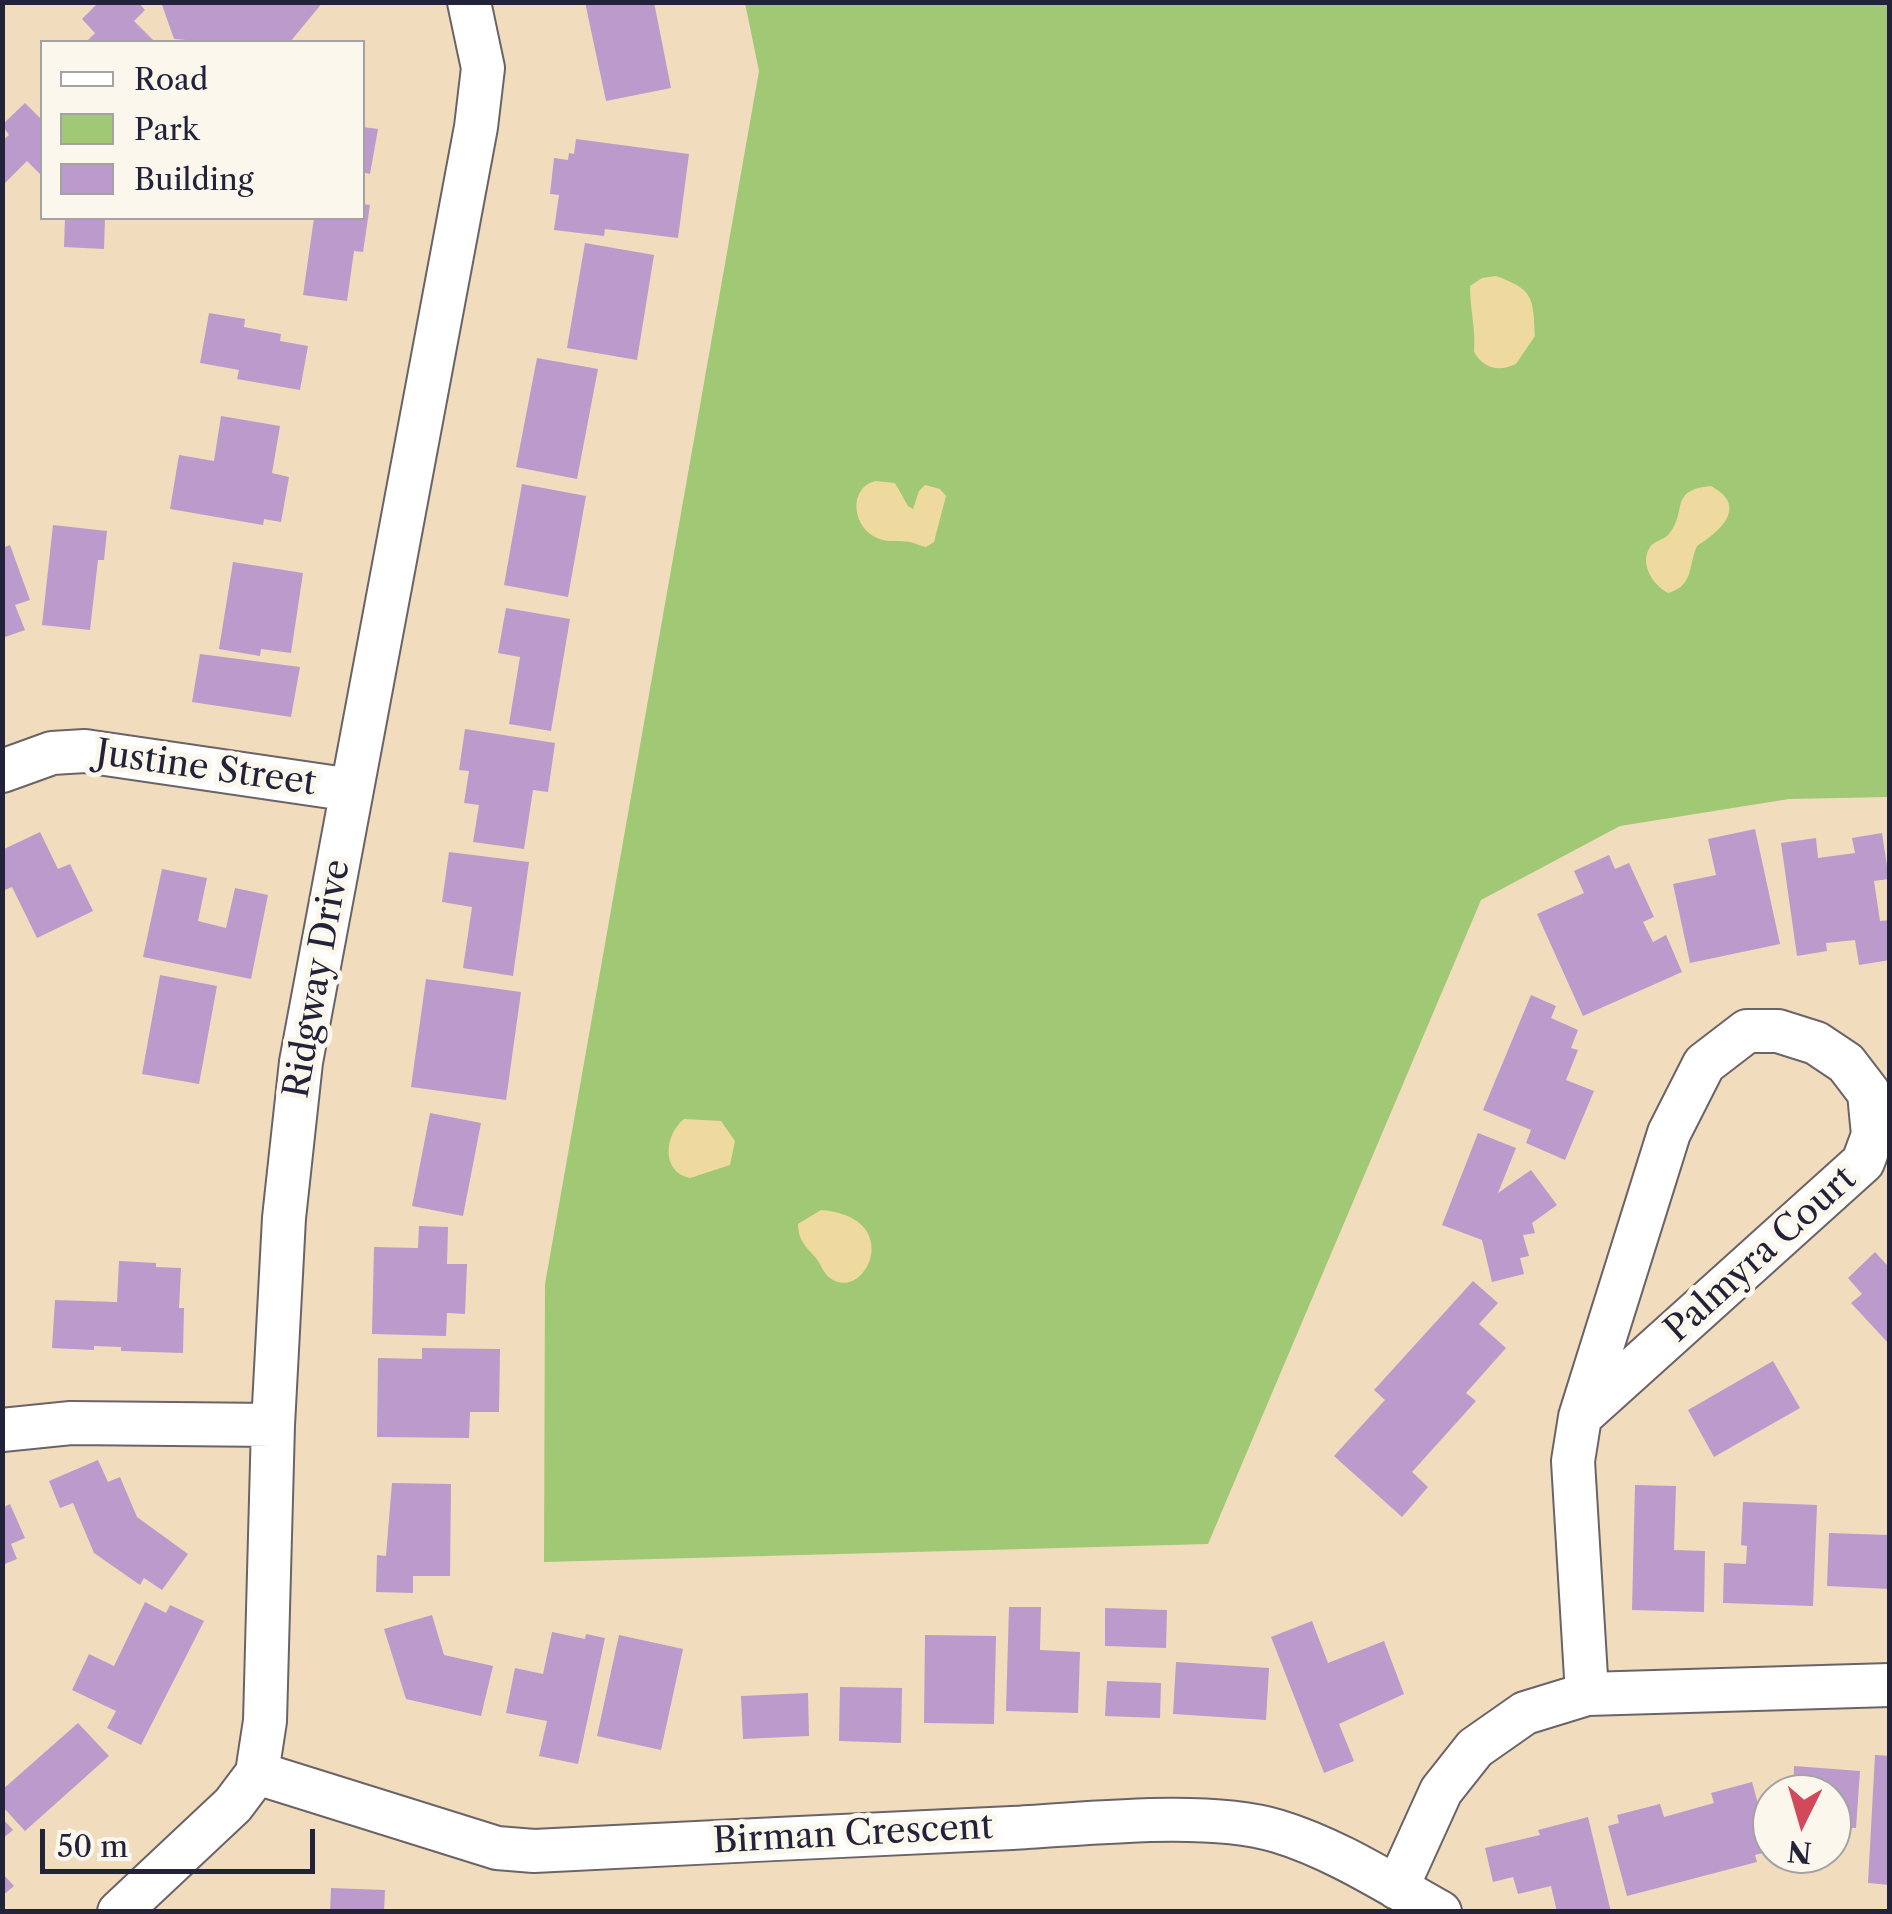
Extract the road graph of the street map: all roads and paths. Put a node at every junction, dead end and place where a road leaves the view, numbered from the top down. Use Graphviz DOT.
graph roads {
  1 [pos="469,2"];
  2 [pos="2,770"];
  3 [pos="352,790"];
  4 [pos="1879,1091"];
  5 [pos="1580,1417"];
  6 [pos="273,1425"];
  7 [pos="2,1430"];
  8 [pos="1890,1685"];
  9 [pos="1587,1694"];
  10 [pos="257,1773"];
  11 [pos="1397,1888"];
  12 [pos="119,1912"];
  13 [pos="1440,1912"];
  1 -- 3 [label="street, Ridgway Drive"];
  2 -- 3 [label="street, Justine Street"];
  3 -- 6 [label="street, Ridgway Drive"];
  4 -- 5 [label="street, Palmyra Court"];
  4 -- 5 [label="street, Palmyra Court"];
  5 -- 9 [label="street, Palmyra Court"];
  6 -- 7 [label="street"];
  6 -- 10 [label="street, Ridgway Drive"];
  8 -- 9 [label="street"];
  9 -- 11 [label="street"];
  10 -- 11 [label="street, Birman Crescent"];
  10 -- 12 [label="street"];
  11 -- 13 [label="street, Birman Crescent"];
}
